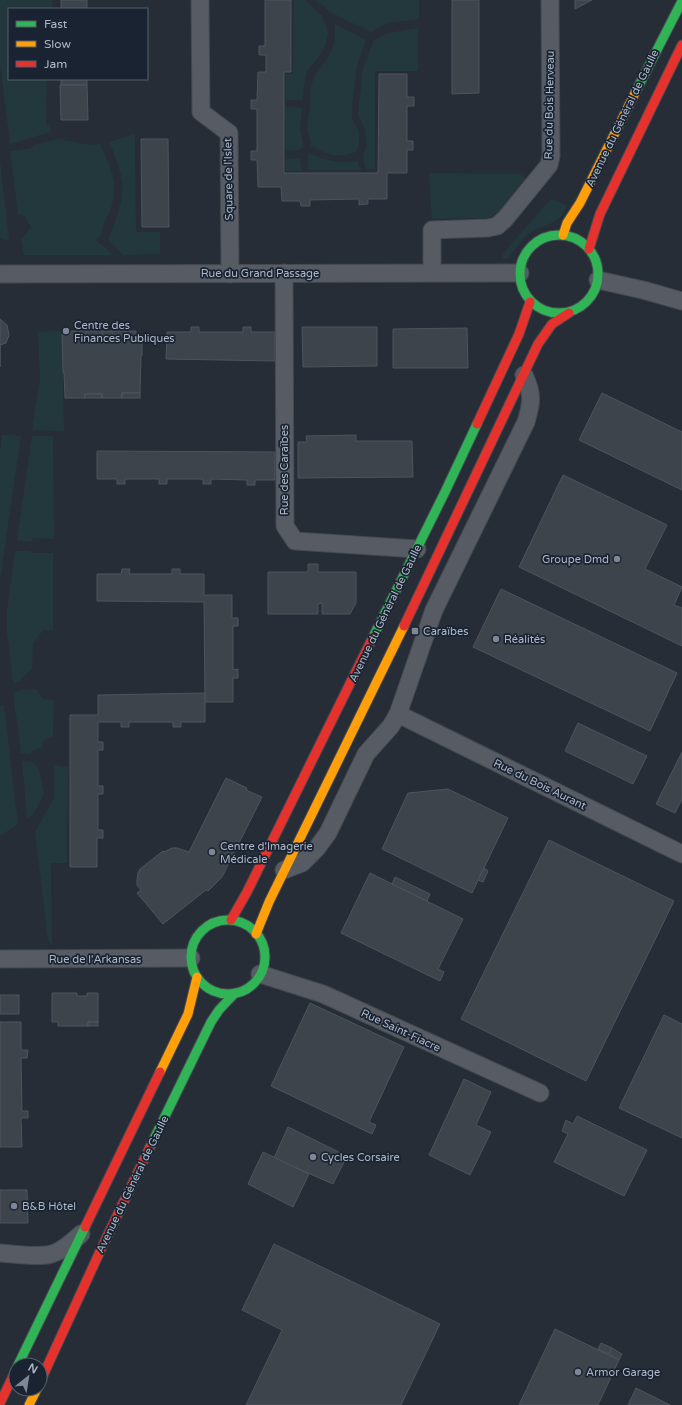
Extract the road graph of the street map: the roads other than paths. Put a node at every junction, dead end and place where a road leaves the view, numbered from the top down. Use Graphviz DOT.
graph roads {
  1 [pos="200,0"];
  2 [pos="550,0"];
  3 [pos="676,0"];
  4 [pos="682,1"];
  5 [pos="682,45"];
  6 [pos="682,60"];
  7 [pos="650,62"];
  8 [pos="659,91"];
  9 [pos="563,236"];
  10 [pos="589,249"];
  11 [pos="432,272"];
  12 [pos="284,273"];
  13 [pos="520,273"];
  14 [pos="0,274"];
  15 [pos="230,274"];
  16 [pos="598,280"];
  17 [pos="682,301"];
  18 [pos="530,302"];
  19 [pos="569,312"];
  20 [pos="524,375"];
  21 [pos="417,549"];
  22 [pos="398,714"];
  23 [pos="682,854"];
  24 [pos="284,870"];
  25 [pos="231,920"];
  26 [pos="256,934"];
  27 [pos="191,958"];
  28 [pos="0,959"];
  29 [pos="260,974"];
  30 [pos="197,977"];
  31 [pos="235,993"];
  32 [pos="540,1093"];
  33 [pos="81,1234"];
  34 [pos="0,1253"];
  35 [pos="47,1255"];
  36 [pos="56,1288"];
  37 [pos="22,1357"];
  38 [pos="48,1365"];
  39 [pos="8,1386"];
  40 [pos="0,1403"];
  1 -- 15 [label="street, Square de l'Islet"];
  2 -- 11 [label="street, Rue du Bois Herveau"];
  3 -- 7 [label="main road"];
  4 -- 7 [label="main road, Avenue du Général de Gaulle"];
  5 -- 8 [label="main road, Avenue du Général de Gaulle"];
  6 -- 8 [label="main road"];
  7 -- 9 [label="main road, Avenue du Général de Gaulle"];
  8 -- 10 [label="main road, Avenue du Général de Gaulle"];
  9 -- 10 [label="main road"];
  9 -- 13 [label="main road"];
  10 -- 16 [label="main road"];
  11 -- 12 [label="street, Rue du Grand Passage"];
  11 -- 13 [label="street, Rue du Grand Passage"];
  12 -- 15 [label="street, Rue du Grand Passage"];
  12 -- 21 [label="street, Rue des Caraïbes"];
  13 -- 18 [label="main road"];
  14 -- 15 [label="street, Rue du Grand Passage"];
  16 -- 17 [label="street"];
  16 -- 19 [label="main road"];
  18 -- 19 [label="main road"];
  18 -- 21 [label="main road, Avenue du Général de Gaulle"];
  19 -- 20 [label="main road, Avenue du Général de Gaulle"];
  20 -- 22 [label="street"];
  20 -- 24 [label="main road, Avenue du Général de Gaulle"];
  21 -- 25 [label="main road, Avenue du Général de Gaulle"];
  22 -- 23 [label="street, Rue du Bois Aurant"];
  22 -- 24 [label="street"];
  24 -- 26 [label="main road, Avenue du Général de Gaulle"];
  25 -- 26 [label="main road"];
  25 -- 27 [label="main road"];
  26 -- 29 [label="main road"];
  27 -- 28 [label="street, Rue de l'Arkansas"];
  27 -- 30 [label="main road"];
  29 -- 31 [label="main road"];
  29 -- 32 [label="street, Rue Saint-Fiacre"];
  30 -- 31 [label="main road"];
  30 -- 33 [label="main road"];
  31 -- 38 [label="main road, Avenue du Général de Gaulle"];
  33 -- 35 [label="street"];
  33 -- 36 [label="main road"];
  34 -- 35 [label="street"];
  35 -- 36 [label="street"];
  36 -- 37 [label="main road"];
  39 -- 40 [label="main road"];
}
